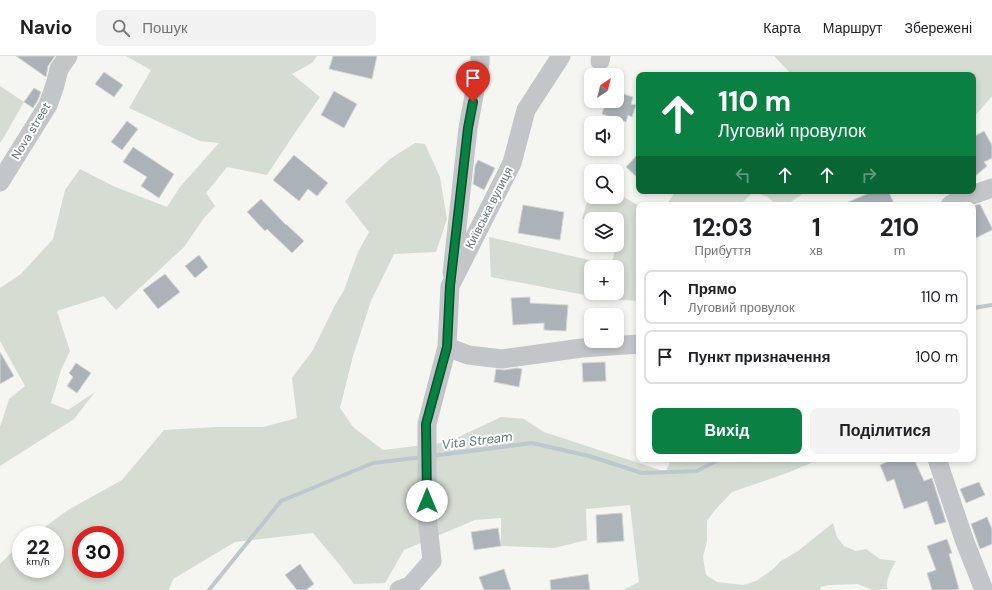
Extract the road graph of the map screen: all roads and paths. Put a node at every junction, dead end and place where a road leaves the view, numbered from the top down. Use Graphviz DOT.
graph roads {
  1 [pos="68,56"];
  2 [pos="480,56"];
  3 [pos="561,56"];
  4 [pos="0,182"];
  5 [pos="992,188"];
  6 [pos="975,194"];
  7 [pos="976,194"];
  8 [pos="956,202"];
  9 [pos="450,286"];
  10 [pos="636,344"];
  11 [pos="447,347"];
  12 [pos="938,462"];
  13 [pos="399,590"];
  14 [pos="984,590"];
  1 -- 4 [label="street, Nova street"];
  2 -- 9 [label="street"];
  3 -- 9 [label="street, Київська вулиця"];
  5 -- 7 [label="street"];
  6 -- 8 [label="street"];
  9 -- 11 [label="street, Київська вулиця"];
  10 -- 11 [label="street"];
  11 -- 13 [label="street, Київська вулиця"];
  12 -- 14 [label="street"];
}
